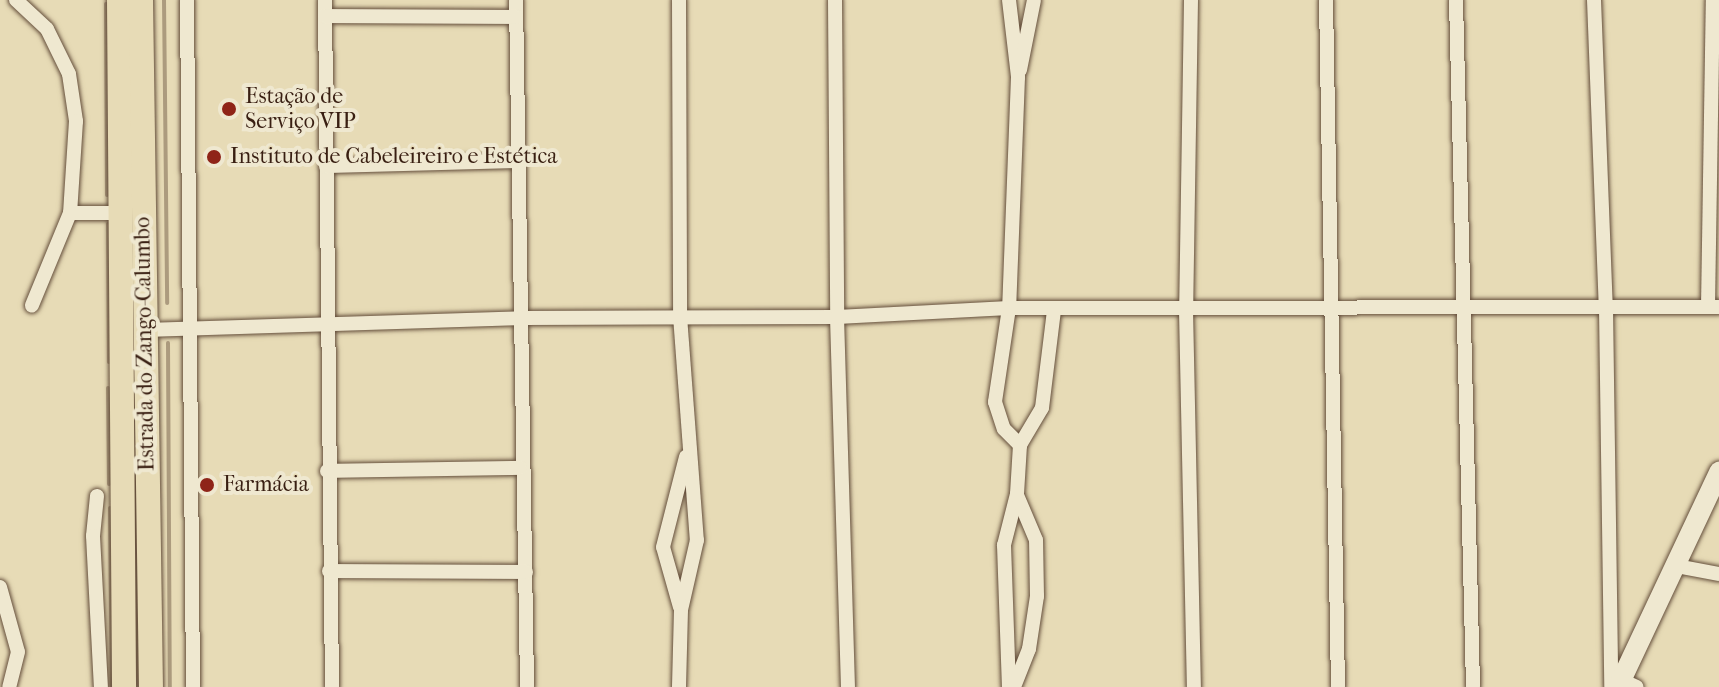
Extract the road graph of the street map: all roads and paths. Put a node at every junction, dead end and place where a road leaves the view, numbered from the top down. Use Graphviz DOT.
graph roads {
  1 [pos="16,0"];
  2 [pos="112,0"];
  3 [pos="119,0"];
  4 [pos="141,0"];
  5 [pos="187,0"];
  6 [pos="325,0"];
  7 [pos="516,0"];
  8 [pos="679,0"];
  9 [pos="835,0"];
  10 [pos="1009,0"];
  11 [pos="1034,0"];
  12 [pos="1191,0"];
  13 [pos="1326,0"];
  14 [pos="1456,0"];
  15 [pos="1594,0"];
  16 [pos="1713,0"];
  17 [pos="325,16"];
  18 [pos="516,17"];
  19 [pos="120,30"];
  20 [pos="1018,77"];
  21 [pos="519,161"];
  22 [pos="326,166"];
  23 [pos="70,213"];
  24 [pos="112,213"];
  25 [pos="32,305"];
  26 [pos="1465,305"];
  27 [pos="1713,307"];
  28 [pos="1009,308"];
  29 [pos="1606,308"];
  30 [pos="1054,310"];
  31 [pos="1186,310"];
  32 [pos="1331,311"];
  33 [pos="680,316"];
  34 [pos="837,317"];
  35 [pos="523,318"];
  36 [pos="326,325"];
  37 [pos="188,327"];
  38 [pos="145,330"];
  39 [pos="1020,445"];
  40 [pos="688,449"];
  41 [pos="520,468"];
  42 [pos="327,471"];
  43 [pos="1719,472"];
  44 [pos="1017,494"];
  45 [pos="97,496"];
  46 [pos="1676,566"];
  47 [pos="329,571"];
  48 [pos="526,572"];
  49 [pos="1719,574"];
  50 [pos="0,587"];
  51 [pos="681,610"];
  52 [pos="1622,685"];
  53 [pos="9,687"];
  54 [pos="101,687"];
  55 [pos="124,687"];
  56 [pos="151,687"];
  57 [pos="193,687"];
  58 [pos="332,687"];
  59 [pos="527,687"];
  60 [pos="679,687"];
  61 [pos="848,687"];
  62 [pos="1012,687"];
  63 [pos="1194,687"];
  64 [pos="1338,687"];
  65 [pos="1473,687"];
  1 -- 23 [label="street"];
  2 -- 19 [label="street"];
  3 -- 19 [label="main road, Estrada do Zango-Calumbo"];
  4 -- 38 [label="main road, Estrada do Zango-Calumbo"];
  5 -- 37 [label="street"];
  6 -- 17 [label="street"];
  7 -- 18 [label="street"];
  8 -- 33 [label="street"];
  9 -- 34 [label="street"];
  10 -- 20 [label="street"];
  11 -- 20 [label="street"];
  12 -- 31 [label="street"];
  13 -- 32 [label="street"];
  14 -- 26 [label="street"];
  15 -- 29 [label="street"];
  16 -- 27 [label="street"];
  17 -- 18 [label="street"];
  17 -- 22 [label="street"];
  18 -- 21 [label="street"];
  19 -- 24 [label="main road, Estrada do Zango-Calumbo"];
  20 -- 28 [label="street"];
  21 -- 22 [label="street"];
  21 -- 35 [label="street"];
  22 -- 36 [label="street"];
  23 -- 24 [label="street"];
  23 -- 25 [label="street"];
  24 -- 55 [label="main road, Estrada do Zango-Calumbo"];
  26 -- 29 [label="street"];
  26 -- 32 [label="street"];
  26 -- 65 [label="street"];
  27 -- 29 [label="street"];
  28 -- 30 [label="street"];
  28 -- 34 [label="street"];
  28 -- 39 [label="street"];
  29 -- 52 [label="street"];
  30 -- 31 [label="street"];
  30 -- 39 [label="street"];
  31 -- 32 [label="street"];
  31 -- 63 [label="street"];
  32 -- 64 [label="street"];
  33 -- 34 [label="street"];
  33 -- 35 [label="street"];
  33 -- 40 [label="street"];
  34 -- 61 [label="street"];
  35 -- 36 [label="street"];
  35 -- 41 [label="street"];
  36 -- 37 [label="street"];
  36 -- 42 [label="street"];
  37 -- 38 [label="street"];
  37 -- 57 [label="street"];
  38 -- 56 [label="main road, Estrada do Zango-Calumbo"];
  39 -- 44 [label="street"];
  40 -- 51 [label="street"];
  40 -- 51 [label="street"];
  41 -- 42 [label="street"];
  41 -- 48 [label="street"];
  42 -- 47 [label="street"];
  43 -- 46 [label="street"];
  44 -- 62 [label="street"];
  44 -- 62 [label="street"];
  45 -- 54 [label="street"];
  46 -- 49 [label="street"];
  46 -- 52 [label="street"];
  47 -- 48 [label="street"];
  47 -- 58 [label="street"];
  48 -- 59 [label="street"];
  50 -- 53 [label="street"];
  51 -- 60 [label="street"];
}
